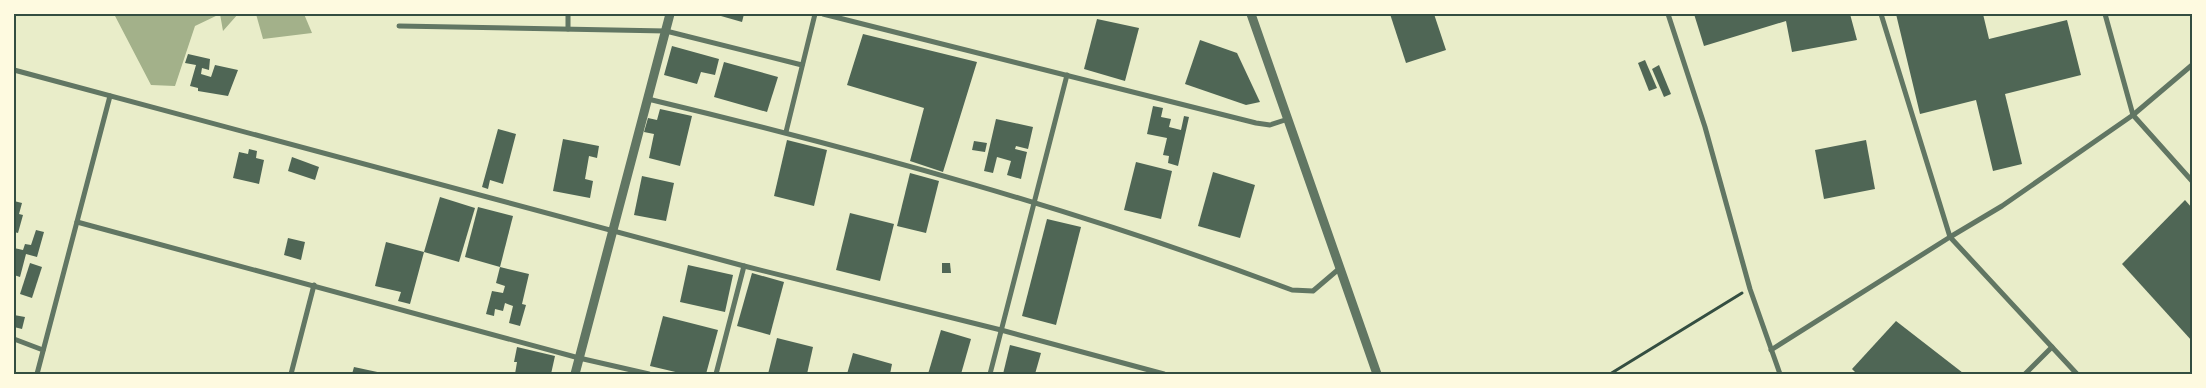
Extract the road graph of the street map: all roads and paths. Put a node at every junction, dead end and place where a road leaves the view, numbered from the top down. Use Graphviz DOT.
graph roads {
  1 [pos="568,14"];
  2 [pos="670,14"];
  3 [pos="815,14"];
  4 [pos="823,14"];
  5 [pos="1251,14"];
  6 [pos="1668,14"];
  7 [pos="1881,14"];
  8 [pos="2106,14"];
  9 [pos="399,26"];
  10 [pos="568,29"];
  11 [pos="666,31"];
  12 [pos="802,65"];
  13 [pos="2192,65"];
  14 [pos="14,70"];
  15 [pos="1067,75"];
  16 [pos="110,96"];
  17 [pos="648,99"];
  18 [pos="2133,115"];
  19 [pos="1288,119"];
  20 [pos="786,132"];
  21 [pos="2192,181"];
  22 [pos="1034,202"];
  23 [pos="77,222"];
  24 [pos="613,231"];
  25 [pos="1950,237"];
  26 [pos="744,266"];
  27 [pos="1340,268"];
  28 [pos="314,286"];
  29 [pos="1750,289"];
  30 [pos="1002,330"];
  31 [pos="14,339"];
  32 [pos="2052,347"];
  33 [pos="43,350"];
  34 [pos="1771,350"];
  35 [pos="579,358"];
  36 [pos="37,374"];
  37 [pos="290,374"];
  38 [pos="575,374"];
  39 [pos="649,374"];
  40 [pos="716,374"];
  41 [pos="990,374"];
  42 [pos="1164,374"];
  43 [pos="1377,374"];
  44 [pos="1610,374"];
  45 [pos="1780,374"];
  46 [pos="2026,374"];
  47 [pos="2078,374"];
  1 -- 10 [label="street"];
  2 -- 11 [label="street"];
  3 -- 12 [label="street"];
  4 -- 15 [label="street"];
  5 -- 19 [label="street"];
  6 -- 29 [label="street"];
  7 -- 25 [label="street"];
  8 -- 18 [label="street"];
  9 -- 10 [label="street"];
  10 -- 11 [label="street"];
  11 -- 12 [label="street"];
  11 -- 17 [label="street"];
  12 -- 20 [label="street"];
  13 -- 18 [label="street"];
  14 -- 16 [label="street"];
  15 -- 19 [label="street"];
  15 -- 22 [label="street"];
  16 -- 23 [label="street"];
  16 -- 24 [label="street"];
  17 -- 20 [label="street"];
  17 -- 24 [label="street"];
  18 -- 21 [label="street"];
  18 -- 25 [label="street"];
  19 -- 27 [label="street"];
  20 -- 22 [label="street"];
  22 -- 27 [label="street"];
  22 -- 30 [label="street"];
  23 -- 28 [label="street"];
  23 -- 33 [label="street"];
  24 -- 26 [label="street"];
  24 -- 35 [label="street"];
  25 -- 32 [label="street"];
  25 -- 34 [label="street"];
  26 -- 30 [label="street"];
  26 -- 40 [label="street"];
  27 -- 43 [label="street"];
  28 -- 35 [label="street"];
  28 -- 37 [label="street"];
  29 -- 34 [label="street"];
  29 -- 44 [label="path"];
  30 -- 41 [label="street"];
  30 -- 42 [label="street"];
  31 -- 33 [label="street"];
  32 -- 46 [label="street"];
  32 -- 47 [label="street"];
  33 -- 36 [label="street"];
  34 -- 45 [label="street"];
  35 -- 38 [label="street"];
  35 -- 39 [label="street"];
}
